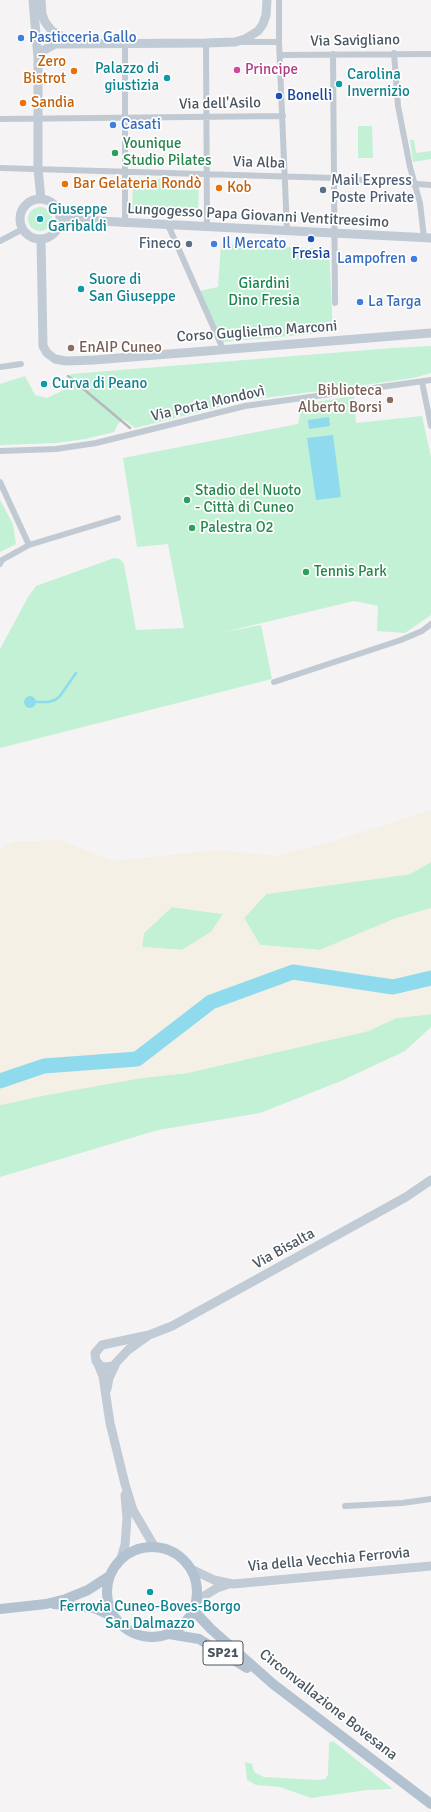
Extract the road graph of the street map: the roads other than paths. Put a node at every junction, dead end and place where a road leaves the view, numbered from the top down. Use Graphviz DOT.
graph roads {
  1 [pos="34,0"];
  2 [pos="41,0"];
  3 [pos="267,0"];
  4 [pos="279,0"];
  5 [pos="235,42"];
  6 [pos="278,42"];
  7 [pos="75,43"];
  8 [pos="125,43"];
  9 [pos="206,43"];
  10 [pos="394,53"];
  11 [pos="333,54"];
  12 [pos="431,54"];
  13 [pos="280,55"];
  14 [pos="38,58"];
  15 [pos="283,116"];
  16 [pos="125,118"];
  17 [pos="205,118"];
  18 [pos="0,119"];
  19 [pos="38,119"];
  20 [pos="0,168"];
  21 [pos="38,169"];
  22 [pos="126,172"];
  23 [pos="207,175"];
  24 [pos="285,177"];
  25 [pos="335,178"];
  26 [pos="415,184"];
  27 [pos="431,185"];
  28 [pos="41,199"];
  29 [pos="60,219"];
  30 [pos="125,224"];
  31 [pos="168,225"];
  32 [pos="207,228"];
  33 [pos="22,229"];
  34 [pos="287,231"];
  35 [pos="336,233"];
  36 [pos="428,238"];
  37 [pos="41,239"];
  38 [pos="0,241"];
  39 [pos="335,304"];
  40 [pos="431,334"];
  41 [pos="223,349"];
  42 [pos="21,364"];
  43 [pos="0,367"];
  44 [pos="431,380"];
  45 [pos="422,382"];
  46 [pos="431,426"];
  47 [pos="0,451"];
  48 [pos="0,482"];
  49 [pos="118,518"];
  50 [pos="29,546"];
  51 [pos="0,564"];
  52 [pos="431,624"];
  53 [pos="274,682"];
  54 [pos="431,1180"];
  55 [pos="431,1184"];
  56 [pos="406,1197"];
  57 [pos="149,1335"];
  58 [pos="109,1344"];
  59 [pos="117,1361"];
  60 [pos="98,1364"];
  61 [pos="106,1395"];
  62 [pos="125,1484"];
  63 [pos="431,1499"];
  64 [pos="345,1506"];
  65 [pos="154,1546"];
  66 [pos="121,1558"];
  67 [pos="431,1566"];
  68 [pos="191,1569"];
  69 [pos="108,1577"];
  70 [pos="229,1584"];
  71 [pos="46,1604"];
  72 [pos="195,1605"];
  73 [pos="0,1609"];
  74 [pos="114,1617"];
  75 [pos="169,1634"];
  76 [pos="273,1684"];
  77 [pos="431,1804"];
  1 -- 14 [label="street"];
  2 -- 7 [label="street"];
  3 -- 5 [label="street"];
  4 -- 6 [label="street"];
  5 -- 6 [label="street"];
  5 -- 9 [label="street"];
  6 -- 13 [label="street"];
  7 -- 8 [label="street"];
  7 -- 14 [label="street"];
  8 -- 9 [label="street"];
  8 -- 16 [label="street"];
  9 -- 17 [label="street"];
  10 -- 11 [label="street, Via Savigliano"];
  10 -- 12 [label="street, Via Savigliano"];
  10 -- 26 [label="street"];
  11 -- 13 [label="street, Via Savigliano"];
  11 -- 25 [label="street"];
  13 -- 15 [label="street"];
  14 -- 19 [label="street"];
  15 -- 17 [label="street, Via dell'Asilo"];
  15 -- 24 [label="street"];
  16 -- 17 [label="street, Via dell'Asilo"];
  16 -- 19 [label="street, Via dell'Asilo"];
  16 -- 22 [label="street"];
  17 -- 23 [label="street"];
  18 -- 19 [label="street, Via dell'Asilo"];
  19 -- 21 [label="street"];
  20 -- 21 [label="street, Via Alba"];
  21 -- 22 [label="street, Via Alba"];
  21 -- 28 [label="street"];
  22 -- 23 [label="street, Via Alba"];
  22 -- 30 [label="street"];
  23 -- 24 [label="street, Via Alba"];
  23 -- 32 [label="street"];
  24 -- 25 [label="street, Via Alba"];
  24 -- 34 [label="street"];
  25 -- 26 [label="street, Via Alba"];
  25 -- 35 [label="street"];
  26 -- 27 [label="street, Via Alba"];
  26 -- 36 [label="street"];
  28 -- 29 [label="street"];
  28 -- 33 [label="street"];
  29 -- 30 [label="street, Lungogesso Papa Giovanni Ventitreesimo"];
  29 -- 37 [label="street"];
  30 -- 31 [label="street, Lungogesso Papa Giovanni Ventitreesimo"];
  31 -- 32 [label="street, Lungogesso Papa Giovanni Ventitreesimo"];
  31 -- 41 [label="street"];
  32 -- 34 [label="street, Lungogesso Papa Giovanni Ventitreesimo"];
  33 -- 37 [label="street"];
  33 -- 38 [label="street"];
  34 -- 35 [label="street, Lungogesso Papa Giovanni Ventitreesimo"];
  35 -- 36 [label="street, Lungogesso Papa Giovanni Ventitreesimo"];
  35 -- 39 [label="street"];
  37 -- 41 [label="street, Corso Guglielmo Marconi"];
  40 -- 41 [label="street, Corso Guglielmo Marconi"];
  42 -- 43 [label="street"];
  44 -- 45 [label="street, Via Porta Mondovì"];
  45 -- 46 [label="street"];
  45 -- 47 [label="street, Via Porta Mondovì"];
  48 -- 50 [label="street"];
  49 -- 50 [label="street"];
  50 -- 51 [label="street"];
  52 -- 53 [label="street"];
  54 -- 56 [label="street"];
  55 -- 56 [label="street, Via Bisalta"];
  56 -- 57 [label="street, Via Bisalta"];
  57 -- 58 [label="street, Via Bisalta"];
  57 -- 59 [label="street, Via Bisalta"];
  58 -- 59 [label="street"];
  58 -- 60 [label="street, Via Bisalta"];
  59 -- 60 [label="street"];
  59 -- 61 [label="street"];
  60 -- 61 [label="street"];
  61 -- 62 [label="street"];
  62 -- 65 [label="street"];
  62 -- 66 [label="street"];
  63 -- 64 [label="street"];
  65 -- 66 [label="main road"];
  65 -- 68 [label="main road"];
  66 -- 69 [label="main road"];
  67 -- 70 [label="street, Via della Vecchia Ferrovia"];
  68 -- 70 [label="street, Via della Vecchia Ferrovia"];
  68 -- 72 [label="main road"];
  69 -- 71 [label="main road"];
  69 -- 74 [label="main road"];
  70 -- 72 [label="street, Via della Vecchia Ferrovia"];
  71 -- 73 [label="main road"];
  71 -- 74 [label="main road"];
  72 -- 75 [label="main road"];
  72 -- 76 [label="main road, Circonvallazione Bovesana / SP21"];
  74 -- 75 [label="main road"];
  75 -- 76 [label="main road, SP21"];
  76 -- 77 [label="main road, Circonvallazione Bovesana"];
}
